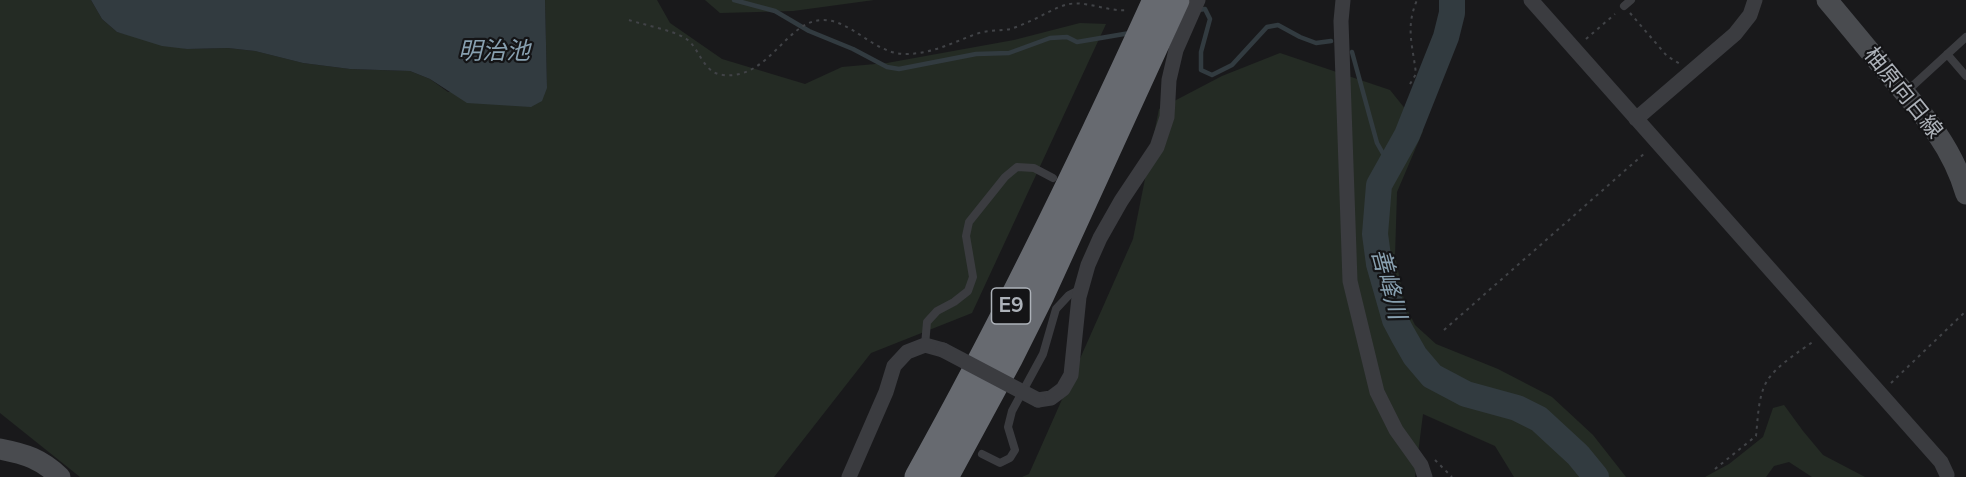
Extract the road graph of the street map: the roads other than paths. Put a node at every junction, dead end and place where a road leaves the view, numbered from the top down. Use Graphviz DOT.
graph roads {
  1 [pos="1343,0"];
  2 [pos="1531,0"];
  3 [pos="1631,0"];
  4 [pos="1755,0"];
  5 [pos="1827,0"];
  6 [pos="1144,5"];
  7 [pos="1190,5"];
  8 [pos="1624,6"];
  9 [pos="1966,37"];
  10 [pos="1947,54"];
  11 [pos="1966,76"];
  12 [pos="1905,93"];
  13 [pos="1636,119"];
  14 [pos="1105,136"];
  15 [pos="1053,178"];
  16 [pos="1966,194"];
  17 [pos="1082,288"];
  18 [pos="925,345"];
  19 [pos="0,449"];
  20 [pos="982,454"];
  21 [pos="1947,475"];
  22 [pos="60,477"];
  23 [pos="849,477"];
  24 [pos="918,477"];
  25 [pos="945,477"];
  26 [pos="1425,477"];
  1 -- 26 [label="street"];
  2 -- 13 [label="street"];
  3 -- 8 [label="lane"];
  4 -- 13 [label="street"];
  5 -- 12 [label="main road, 柚原向日線"];
  6 -- 14 [label="highway, E9"];
  7 -- 14 [label="highway, E9"];
  7 -- 17 [label="street"];
  9 -- 10 [label="lane"];
  10 -- 11 [label="lane"];
  10 -- 12 [label="lane"];
  12 -- 16 [label="main road, 柚原向日線"];
  13 -- 21 [label="street"];
  14 -- 24 [label="highway, E9"];
  14 -- 25 [label="highway, E9"];
  15 -- 18 [label="lane"];
  17 -- 18 [label="street, bridge"];
  17 -- 20 [label="lane"];
  18 -- 23 [label="street"];
  19 -- 22 [label="main road"];
}
